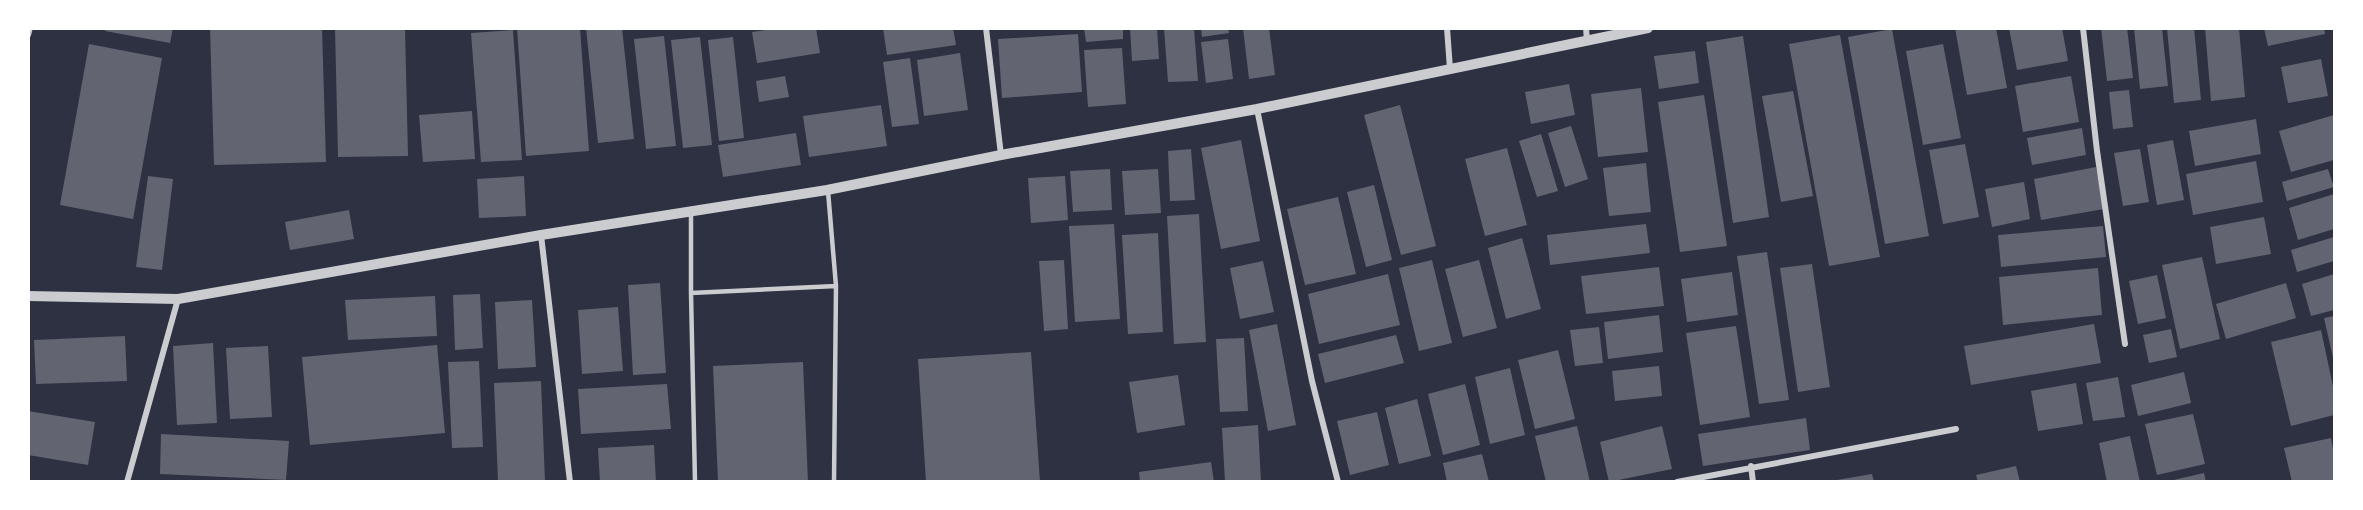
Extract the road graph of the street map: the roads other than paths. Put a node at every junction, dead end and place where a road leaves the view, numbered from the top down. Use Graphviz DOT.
graph roads {
  1 [pos="30,28"];
  2 [pos="986,28"];
  3 [pos="1447,28"];
  4 [pos="1586,28"];
  5 [pos="1648,28"];
  6 [pos="2083,28"];
  7 [pos="28,35"];
  8 [pos="1587,41"];
  9 [pos="1450,69"];
  10 [pos="1257,110"];
  11 [pos="1001,155"];
  12 [pos="827,190"];
  13 [pos="691,211"];
  14 [pos="541,236"];
  15 [pos="836,286"];
  16 [pos="691,293"];
  17 [pos="28,296"];
  18 [pos="178,299"];
  19 [pos="2125,344"];
  20 [pos="1956,429"];
  21 [pos="1751,466"];
  22 [pos="127,482"];
  23 [pos="570,482"];
  24 [pos="695,482"];
  25 [pos="834,482"];
  26 [pos="1338,482"];
  27 [pos="1677,482"];
  28 [pos="1753,482"];
  1 -- 7 [label="street"];
  2 -- 11 [label="street"];
  3 -- 9 [label="street"];
  4 -- 8 [label="street"];
  5 -- 8 [label="street"];
  6 -- 19 [label="street"];
  8 -- 9 [label="street"];
  9 -- 10 [label="street"];
  10 -- 11 [label="street"];
  10 -- 26 [label="street"];
  11 -- 12 [label="street"];
  12 -- 13 [label="street"];
  12 -- 15 [label="lane"];
  13 -- 14 [label="street"];
  13 -- 16 [label="lane"];
  14 -- 18 [label="street"];
  14 -- 23 [label="street"];
  15 -- 16 [label="lane"];
  15 -- 25 [label="lane"];
  16 -- 24 [label="lane"];
  17 -- 18 [label="street"];
  18 -- 22 [label="street"];
  20 -- 21 [label="street"];
  21 -- 27 [label="street"];
  21 -- 28 [label="street"];
}
